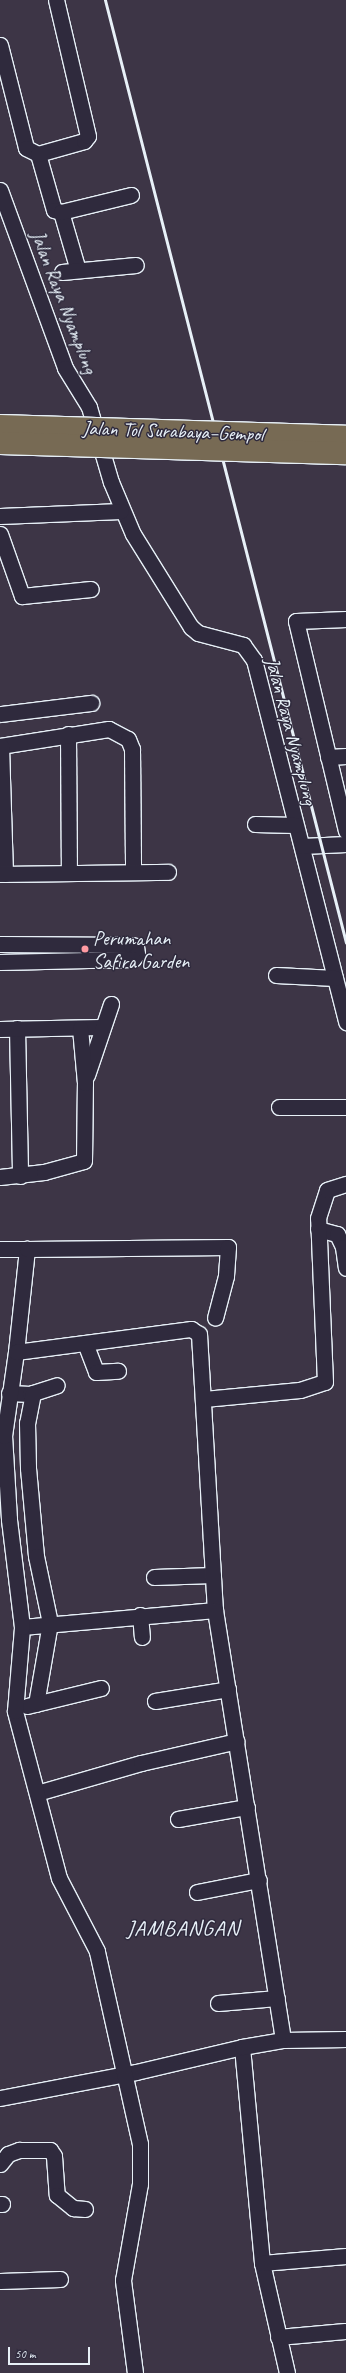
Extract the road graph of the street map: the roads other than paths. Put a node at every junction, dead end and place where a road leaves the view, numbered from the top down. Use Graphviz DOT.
graph roads {
  1 [pos="56,0"];
  2 [pos="0,45"];
  3 [pos="38,154"];
  4 [pos="0,190"];
  5 [pos="132,195"];
  6 [pos="61,212"];
  7 [pos="136,265"];
  8 [pos="78,270"];
  9 [pos="62,272"];
  10 [pos="0,426"];
  11 [pos="346,437"];
  12 [pos="0,443"];
  13 [pos="346,453"];
  14 [pos="121,511"];
  15 [pos="0,516"];
  16 [pos="0,534"];
  17 [pos="91,589"];
  18 [pos="346,619"];
  19 [pos="91,703"];
  20 [pos="0,714"];
  21 [pos="68,734"];
  22 [pos="1,746"];
  23 [pos="346,756"];
  24 [pos="328,757"];
  25 [pos="344,812"];
  26 [pos="255,824"];
  27 [pos="296,825"];
  28 [pos="346,831"];
  29 [pos="346,844"];
  30 [pos="302,846"];
  31 [pos="133,872"];
  32 [pos="168,872"];
  33 [pos="69,873"];
  34 [pos="2,874"];
  35 [pos="0,944"];
  36 [pos="0,962"];
  37 [pos="276,975"];
  38 [pos="335,978"];
  39 [pos="110,1004"];
  40 [pos="346,1022"];
  41 [pos="101,1027"];
  42 [pos="17,1028"];
  43 [pos="80,1028"];
  44 [pos="0,1029"];
  45 [pos="85,1082"];
  46 [pos="279,1107"];
  47 [pos="346,1107"];
  48 [pos="20,1176"];
  49 [pos="0,1177"];
  50 [pos="346,1184"];
  51 [pos="318,1229"];
  52 [pos="0,1249"];
  53 [pos="26,1249"];
  54 [pos="346,1268"];
  55 [pos="215,1318"];
  56 [pos="16,1352"];
  57 [pos="88,1354"];
  58 [pos="118,1371"];
  59 [pos="58,1385"];
  60 [pos="23,1393"];
  61 [pos="204,1399"];
  62 [pos="17,1436"];
  63 [pos="18,1468"];
  64 [pos="23,1518"];
  65 [pos="7,1570"];
  66 [pos="213,1575"];
  67 [pos="154,1577"];
  68 [pos="215,1610"];
  69 [pos="140,1615"];
  70 [pos="38,1625"];
  71 [pos="142,1637"];
  72 [pos="101,1688"];
  73 [pos="228,1689"];
  74 [pos="155,1701"];
  75 [pos="26,1707"];
  76 [pos="238,1741"];
  77 [pos="48,1790"];
  78 [pos="247,1807"];
  79 [pos="178,1819"];
  80 [pos="259,1880"];
  81 [pos="197,1892"];
  82 [pos="277,1998"];
  83 [pos="218,2003"];
  84 [pos="346,2039"];
  85 [pos="283,2040"];
  86 [pos="242,2047"];
  87 [pos="135,2072"];
  88 [pos="0,2098"];
  89 [pos="0,2164"];
  90 [pos="85,2209"];
  91 [pos="346,2256"];
  92 [pos="262,2264"];
  93 [pos="60,2279"];
  94 [pos="0,2281"];
  95 [pos="345,2331"];
  96 [pos="278,2337"];
  97 [pos="135,2373"];
  98 [pos="287,2373"];
  1 -- 3 [label="street"];
  2 -- 3 [label="street"];
  3 -- 6 [label="street"];
  4 -- 14 [label="street, Jalan Raya Nyamplung"];
  5 -- 6 [label="street"];
  6 -- 8 [label="street"];
  7 -- 8 [label="street"];
  8 -- 9 [label="street"];
  10 -- 11 [label="highway, Jalan Tol Surabaya–Gempol, bridge"];
  12 -- 13 [label="highway, Jalan Tol Surabaya–Gempol, bridge"];
  14 -- 15 [label="street"];
  14 -- 27 [label="street, Jalan Raya Nyamplung"];
  16 -- 17 [label="street"];
  18 -- 24 [label="street"];
  19 -- 20 [label="street"];
  21 -- 22 [label="street"];
  21 -- 31 [label="street"];
  21 -- 33 [label="street"];
  22 -- 34 [label="street"];
  23 -- 24 [label="street"];
  24 -- 25 [label="street"];
  25 -- 28 [label="street"];
  26 -- 27 [label="street"];
  27 -- 30 [label="street, Jalan Raya Nyamplung"];
  29 -- 30 [label="street"];
  30 -- 38 [label="street, Jalan Raya Nyamplung"];
  31 -- 32 [label="street"];
  31 -- 33 [label="street"];
  33 -- 34 [label="street"];
  35 -- 36 [label="street"];
  37 -- 38 [label="street"];
  38 -- 40 [label="street, Jalan Raya Nyamplung"];
  39 -- 41 [label="street"];
  41 -- 43 [label="street"];
  41 -- 45 [label="street"];
  42 -- 43 [label="street"];
  42 -- 44 [label="street"];
  42 -- 48 [label="street"];
  43 -- 45 [label="street"];
  45 -- 48 [label="street"];
  46 -- 47 [label="street"];
  48 -- 49 [label="street"];
  50 -- 51 [label="street"];
  51 -- 54 [label="street"];
  51 -- 61 [label="street"];
  52 -- 53 [label="street"];
  53 -- 55 [label="street"];
  53 -- 56 [label="street"];
  56 -- 57 [label="street"];
  56 -- 60 [label="street"];
  57 -- 58 [label="street"];
  57 -- 61 [label="street"];
  59 -- 60 [label="street"];
  60 -- 62 [label="street"];
  60 -- 62 [label="street"];
  61 -- 66 [label="street"];
  62 -- 63 [label="street"];
  62 -- 63 [label="street"];
  63 -- 64 [label="street"];
  63 -- 64 [label="street"];
  64 -- 65 [label="street"];
  64 -- 70 [label="street"];
  65 -- 70 [label="street"];
  66 -- 67 [label="street"];
  66 -- 68 [label="street"];
  68 -- 69 [label="street"];
  68 -- 73 [label="street"];
  69 -- 70 [label="street"];
  69 -- 71 [label="street"];
  70 -- 75 [label="street"];
  70 -- 75 [label="street"];
  72 -- 75 [label="street"];
  73 -- 74 [label="street"];
  73 -- 76 [label="street"];
  75 -- 77 [label="street"];
  76 -- 77 [label="street"];
  76 -- 78 [label="street"];
  77 -- 87 [label="street"];
  78 -- 79 [label="street"];
  78 -- 80 [label="street"];
  80 -- 81 [label="street"];
  80 -- 82 [label="street"];
  82 -- 83 [label="street"];
  82 -- 85 [label="street"];
  84 -- 85 [label="street"];
  85 -- 86 [label="street"];
  86 -- 87 [label="street"];
  86 -- 92 [label="street"];
  87 -- 88 [label="street"];
  87 -- 97 [label="street"];
  89 -- 90 [label="street"];
  91 -- 92 [label="street"];
  92 -- 96 [label="street"];
  93 -- 94 [label="street"];
  95 -- 96 [label="street"];
  96 -- 98 [label="street"];
}
